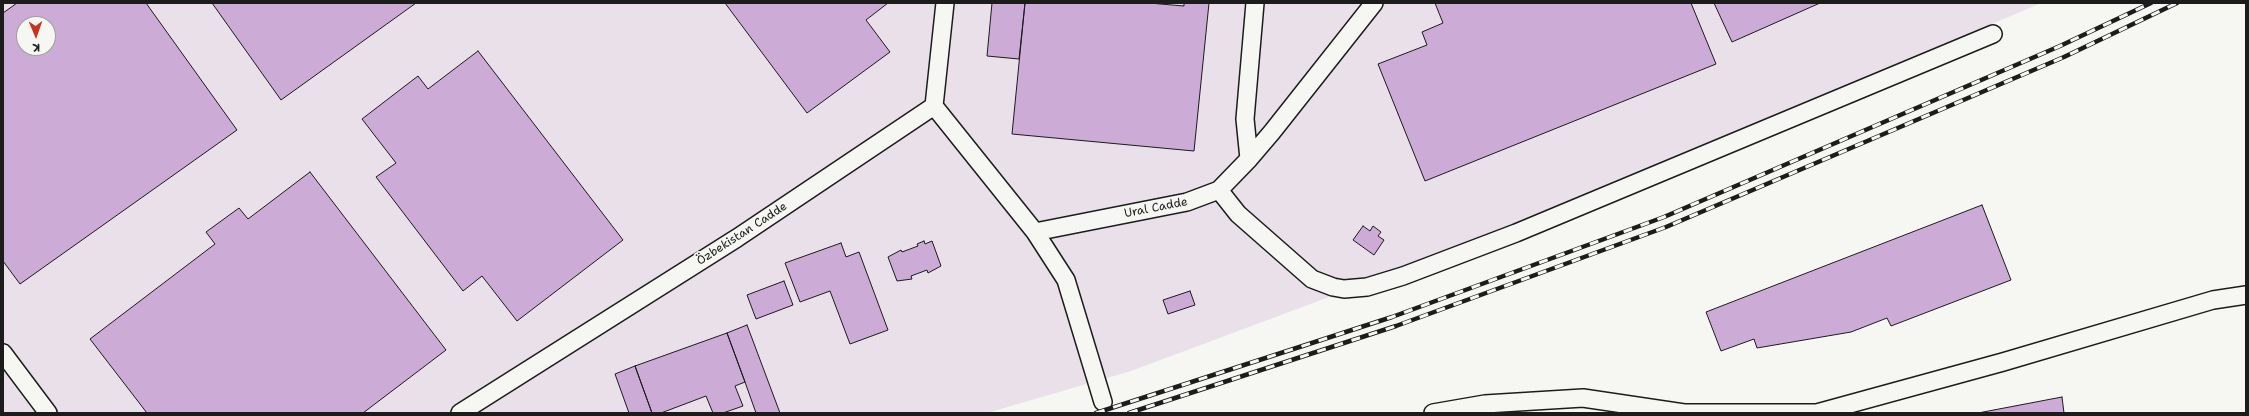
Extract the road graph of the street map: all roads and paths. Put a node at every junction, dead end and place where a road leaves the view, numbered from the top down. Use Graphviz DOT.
graph roads {
  1 [pos="945,3"];
  2 [pos="1255,3"];
  3 [pos="1374,3"];
  4 [pos="1993,34"];
  5 [pos="934,106"];
  6 [pos="1249,159"];
  7 [pos="1219,190"];
  8 [pos="1036,232"];
  9 [pos="2246,295"];
  10 [pos="3,353"];
  11 [pos="1103,402"];
  12 [pos="48,413"];
  13 [pos="460,413"];
  14 [pos="1433,413"];
  1 -- 5 [label="street"];
  2 -- 6 [label="street"];
  3 -- 6 [label="street, Ural Cadde"];
  4 -- 7 [label="street"];
  5 -- 8 [label="street"];
  5 -- 13 [label="street, Özbekistan Cadde"];
  6 -- 7 [label="street, Ural Cadde"];
  7 -- 8 [label="street, Ural Cadde"];
  8 -- 11 [label="street"];
  9 -- 14 [label="street"];
  10 -- 12 [label="street"];
}
